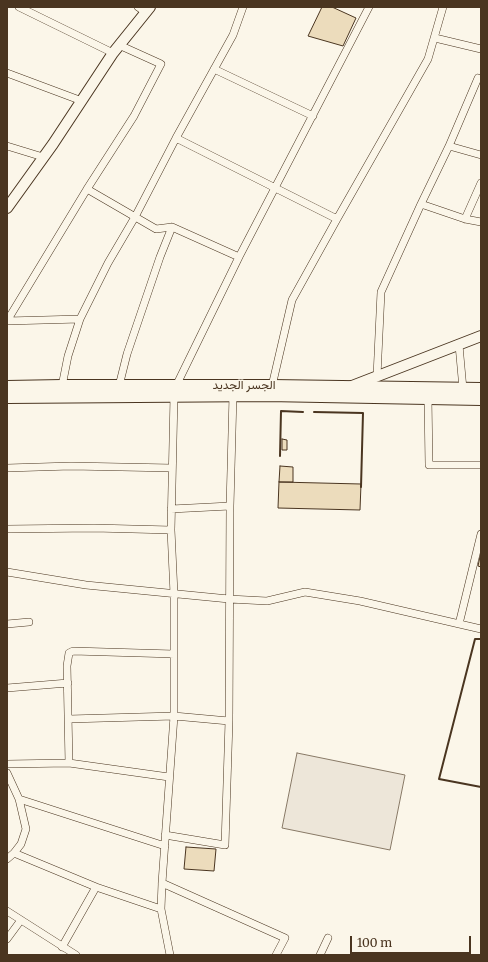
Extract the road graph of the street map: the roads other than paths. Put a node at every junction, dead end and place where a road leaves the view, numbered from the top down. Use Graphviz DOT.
graph roads {
  1 [pos="20,7"];
  2 [pos="243,7"];
  3 [pos="370,7"];
  4 [pos="443,7"];
  5 [pos="144,9"];
  6 [pos="435,38"];
  7 [pos="119,45"];
  8 [pos="481,49"];
  9 [pos="113,54"];
  10 [pos="214,69"];
  11 [pos="7,73"];
  12 [pos="478,78"];
  13 [pos="82,101"];
  14 [pos="312,116"];
  15 [pos="176,138"];
  16 [pos="7,146"];
  17 [pos="449,146"];
  18 [pos="481,156"];
  19 [pos="43,157"];
  20 [pos="481,183"];
  21 [pos="275,188"];
  22 [pos="87,189"];
  23 [pos="421,204"];
  24 [pos="7,208"];
  25 [pos="135,217"];
  26 [pos="337,219"];
  27 [pos="465,219"];
  28 [pos="481,222"];
  29 [pos="172,227"];
  30 [pos="239,258"];
  31 [pos="80,319"];
  32 [pos="7,321"];
  33 [pos="481,336"];
  34 [pos="459,345"];
  35 [pos="376,376"];
  36 [pos="62,386"];
  37 [pos="119,386"];
  38 [pos="272,386"];
  39 [pos="7,387"];
  40 [pos="352,387"];
  41 [pos="463,389"];
  42 [pos="481,389"];
  43 [pos="175,391"];
  44 [pos="233,395"];
  45 [pos="7,397"];
  46 [pos="428,398"];
  47 [pos="481,399"];
  48 [pos="481,465"];
  49 [pos="7,468"];
  50 [pos="172,468"];
  51 [pos="230,506"];
  52 [pos="172,509"];
  53 [pos="7,529"];
  54 [pos="171,530"];
  55 [pos="481,534"];
  56 [pos="7,572"];
  57 [pos="174,594"];
  58 [pos="229,599"];
  59 [pos="29,622"];
  60 [pos="7,624"];
  61 [pos="459,624"];
  62 [pos="481,629"];
  63 [pos="174,654"];
  64 [pos="68,683"];
  65 [pos="7,688"];
  66 [pos="174,716"];
  67 [pos="69,719"];
  68 [pos="229,721"];
  69 [pos="68,763"];
  70 [pos="7,764"];
  71 [pos="7,773"];
  72 [pos="169,777"];
  73 [pos="19,799"];
  74 [pos="165,835"];
  75 [pos="165,846"];
  76 [pos="14,853"];
  77 [pos="7,859"];
  78 [pos="162,883"];
  79 [pos="96,887"];
  80 [pos="162,909"];
  81 [pos="7,911"];
  82 [pos="21,920"];
  83 [pos="328,938"];
  84 [pos="7,939"];
  85 [pos="62,947"];
  86 [pos="76,955"];
  87 [pos="170,955"];
  88 [pos="276,955"];
  89 [pos="320,955"];
  1 -- 9 [label="street"];
  2 -- 10 [label="street"];
  3 -- 14 [label="street"];
  4 -- 6 [label="street"];
  5 -- 7 [label="street"];
  6 -- 8 [label="street"];
  6 -- 26 [label="street"];
  7 -- 9 [label="street"];
  7 -- 22 [label="street"];
  9 -- 13 [label="street"];
  10 -- 14 [label="street"];
  10 -- 15 [label="street"];
  11 -- 13 [label="street"];
  12 -- 17 [label="street"];
  13 -- 19 [label="street"];
  14 -- 21 [label="street"];
  15 -- 21 [label="street"];
  15 -- 25 [label="street"];
  16 -- 19 [label="street"];
  17 -- 18 [label="street"];
  17 -- 23 [label="street"];
  19 -- 24 [label="street"];
  20 -- 27 [label="street"];
  21 -- 26 [label="street"];
  21 -- 30 [label="street"];
  22 -- 25 [label="street"];
  22 -- 32 [label="street"];
  23 -- 27 [label="street"];
  23 -- 35 [label="street"];
  25 -- 29 [label="street"];
  25 -- 31 [label="street"];
  26 -- 38 [label="street"];
  27 -- 28 [label="street"];
  29 -- 30 [label="street"];
  29 -- 37 [label="street"];
  30 -- 43 [label="street"];
  31 -- 32 [label="street"];
  31 -- 36 [label="street"];
  33 -- 34 [label="street"];
  34 -- 35 [label="street"];
  34 -- 41 [label="street"];
  35 -- 40 [label="street"];
  36 -- 37 [label="main road, الجسر الجديد"];
  36 -- 39 [label="main road, الجسر الجديد"];
  37 -- 43 [label="main road, الجسر الجديد"];
  38 -- 40 [label="main road, الجسر الجديد"];
  38 -- 43 [label="main road, الجسر الجديد"];
  40 -- 41 [label="main road, الجسر الجديد"];
  41 -- 42 [label="main road, الجسر الجديد"];
  43 -- 44 [label="main road, الجسر الجديد"];
  43 -- 45 [label="main road, الجسر الجديد"];
  43 -- 50 [label="street"];
  44 -- 46 [label="main road, الجسر الجديد"];
  44 -- 51 [label="street"];
  46 -- 47 [label="main road, الجسر الجديد"];
  46 -- 48 [label="street"];
  49 -- 50 [label="street"];
  50 -- 52 [label="street"];
  51 -- 52 [label="street"];
  51 -- 58 [label="street"];
  52 -- 54 [label="street"];
  53 -- 54 [label="street"];
  54 -- 57 [label="street"];
  55 -- 61 [label="street"];
  56 -- 57 [label="street"];
  57 -- 58 [label="street"];
  57 -- 63 [label="street"];
  58 -- 61 [label="street"];
  58 -- 68 [label="street"];
  59 -- 60 [label="street"];
  61 -- 62 [label="street"];
  63 -- 64 [label="street"];
  63 -- 66 [label="street"];
  64 -- 65 [label="street"];
  64 -- 67 [label="street"];
  66 -- 67 [label="street"];
  66 -- 68 [label="street"];
  66 -- 72 [label="street"];
  67 -- 69 [label="street"];
  68 -- 74 [label="street"];
  69 -- 70 [label="street"];
  69 -- 72 [label="street"];
  71 -- 73 [label="street"];
  72 -- 74 [label="street"];
  73 -- 75 [label="street"];
  73 -- 76 [label="street"];
  74 -- 75 [label="street"];
  75 -- 78 [label="street"];
  76 -- 77 [label="street"];
  76 -- 79 [label="street"];
  78 -- 80 [label="street"];
  78 -- 88 [label="street"];
  79 -- 80 [label="street"];
  79 -- 85 [label="street"];
  80 -- 87 [label="street"];
  81 -- 82 [label="street"];
  82 -- 84 [label="street"];
  82 -- 85 [label="street"];
  83 -- 89 [label="street"];
  85 -- 86 [label="street"];
}
